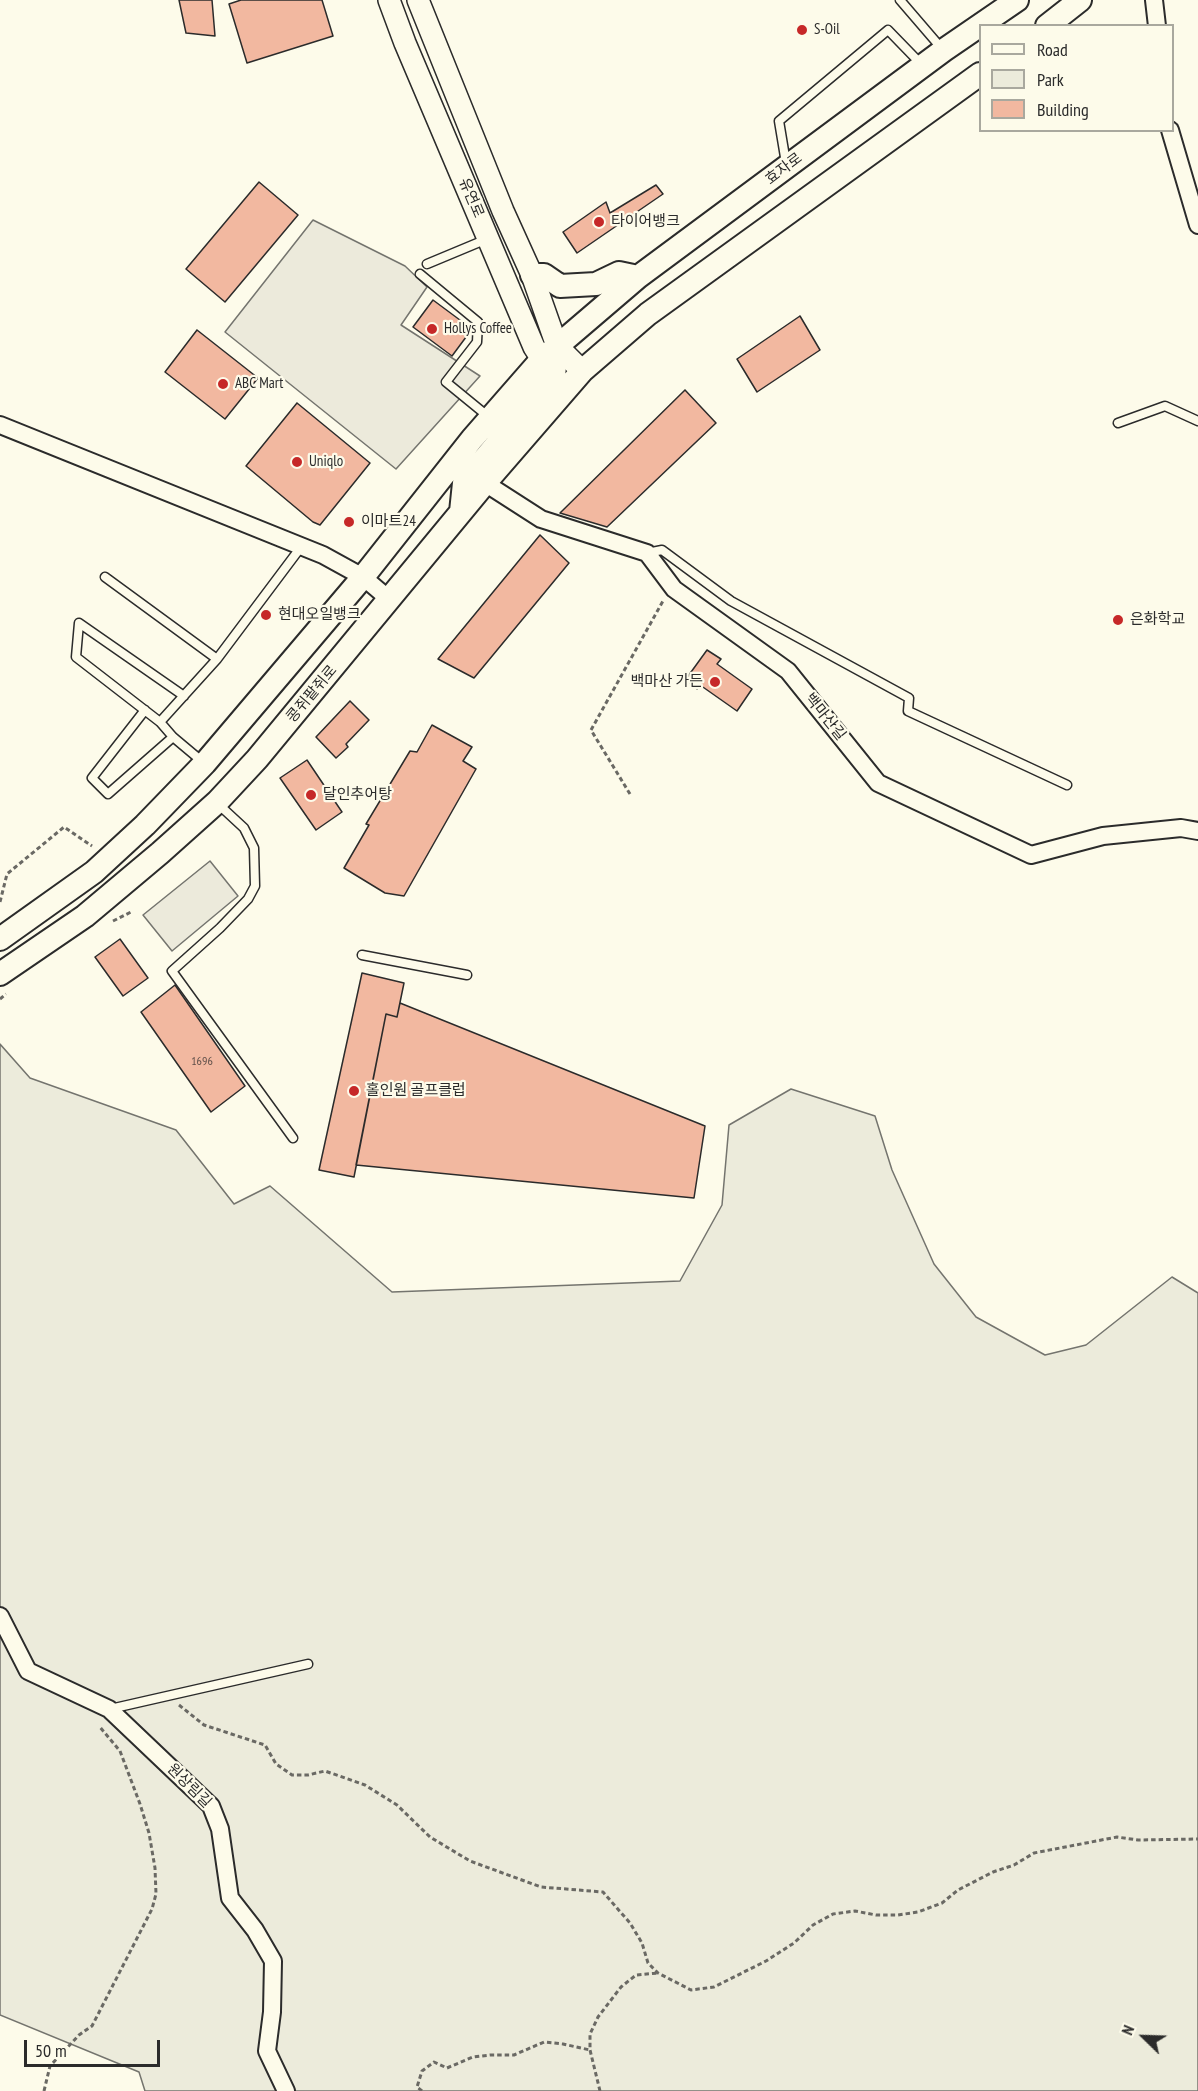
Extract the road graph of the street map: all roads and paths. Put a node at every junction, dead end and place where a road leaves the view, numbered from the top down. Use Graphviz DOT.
graph roads {
  1 [pos="389,0"];
  2 [pos="418,0"];
  3 [pos="900,0"];
  4 [pos="1017,0"];
  5 [pos="1080,0"];
  6 [pos="1154,0"];
  7 [pos="982,24"];
  8 [pos="1050,24"];
  9 [pos="1157,24"];
  10 [pos="979,26"];
  11 [pos="944,50"];
  12 [pos="440,57"];
  13 [pos="415,66"];
  14 [pos="923,66"];
  15 [pos="979,75"];
  16 [pos="1171,132"];
  17 [pos="787,166"];
  18 [pos="1198,225"];
  19 [pos="488,239"];
  20 [pos="428,264"];
  21 [pos="420,274"];
  22 [pos="531,275"];
  23 [pos="638,277"];
  24 [pos="555,368"];
  25 [pos="582,371"];
  26 [pos="490,418"];
  27 [pos="1198,421"];
  28 [pos="1118,423"];
  29 [pos="0,425"];
  30 [pos="485,483"];
  31 [pos="461,512"];
  32 [pos="301,547"];
  33 [pos="647,553"];
  34 [pos="105,577"];
  35 [pos="363,577"];
  36 [pos="672,586"];
  37 [pos="390,600"];
  38 [pos="217,658"];
  39 [pos="184,696"];
  40 [pos="144,710"];
  41 [pos="160,722"];
  42 [pos="173,737"];
  43 [pos="205,763"];
  44 [pos="1067,785"];
  45 [pos="630,794"];
  46 [pos="217,802"];
  47 [pos="1198,831"];
  48 [pos="109,858"];
  49 [pos="0,902"];
  50 [pos="0,939"];
  51 [pos="362,955"];
  52 [pos="0,974"];
  53 [pos="467,975"];
  54 [pos="293,1138"];
  55 [pos="0,1616"];
  56 [pos="308,1664"];
  57 [pos="167,1695"];
  58 [pos="109,1709"];
  59 [pos="99,1726"];
  60 [pos="1198,1839"];
  61 [pos="658,1973"];
  62 [pos="590,2050"];
  63 [pos="44,2091"];
  64 [pos="286,2091"];
  65 [pos="422,2091"];
  66 [pos="600,2091"];
  1 -- 13 [label="street, 유연로"];
  2 -- 12 [label="street, 유연로"];
  3 -- 11 [label="lane"];
  4 -- 7 [label="main road, 효자로"];
  5 -- 8 [label="main road"];
  6 -- 9 [label="street"];
  10 -- 11 [label="main road, 효자로"];
  11 -- 14 [label="main road, 효자로"];
  12 -- 13 [label="street"];
  12 -- 22 [label="street, 유연로"];
  13 -- 19 [label="street, 유연로"];
  14 -- 17 [label="main road, 효자로"];
  14 -- 17 [label="lane"];
  15 -- 25 [label="main road"];
  16 -- 18 [label="street"];
  17 -- 23 [label="main road, 효자로"];
  19 -- 20 [label="lane"];
  19 -- 24 [label="street, 유연로"];
  21 -- 26 [label="lane"];
  22 -- 23 [label="main road"];
  22 -- 24 [label="street, 유연로"];
  23 -- 24 [label="main road, 효자로"];
  24 -- 25 [label="main road, 콩쥐팥쥐로"];
  24 -- 25 [label="street, 유연로"];
  24 -- 26 [label="main road, 콩쥐팥쥐로"];
  24 -- 30 [label="main road, 콩쥐팥쥐로"];
  24 -- 31 [label="main road"];
  26 -- 35 [label="main road, 콩쥐팥쥐로"];
  27 -- 28 [label="lane"];
  29 -- 32 [label="street"];
  30 -- 31 [label="main road, 콩쥐팥쥐로"];
  30 -- 33 [label="street"];
  31 -- 37 [label="main road, 콩쥐팥쥐로"];
  32 -- 35 [label="street"];
  32 -- 38 [label="lane"];
  33 -- 36 [label="street, 백마산길"];
  33 -- 44 [label="lane"];
  34 -- 38 [label="lane"];
  35 -- 37 [label="street"];
  35 -- 43 [label="main road, 콩쥐팥쥐로"];
  36 -- 45 [label="path"];
  36 -- 47 [label="street, 백마산길"];
  37 -- 46 [label="main road, 콩쥐팥쥐로"];
  38 -- 39 [label="lane"];
  39 -- 40 [label="lane"];
  39 -- 41 [label="lane"];
  40 -- 41 [label="lane"];
  40 -- 42 [label="lane"];
  41 -- 42 [label="lane"];
  42 -- 43 [label="lane"];
  43 -- 48 [label="main road, 콩쥐팥쥐로"];
  46 -- 52 [label="main road, 콩쥐팥쥐로"];
  46 -- 54 [label="lane"];
  48 -- 49 [label="path"];
  48 -- 50 [label="main road, 콩쥐팥쥐로"];
  51 -- 53 [label="lane"];
  55 -- 58 [label="street, 원상림길"];
  56 -- 57 [label="lane"];
  57 -- 58 [label="lane"];
  57 -- 61 [label="path"];
  58 -- 64 [label="street, 원상림길"];
  59 -- 63 [label="path"];
  60 -- 61 [label="path"];
  61 -- 62 [label="path"];
  62 -- 65 [label="path"];
  62 -- 66 [label="path"];
}
